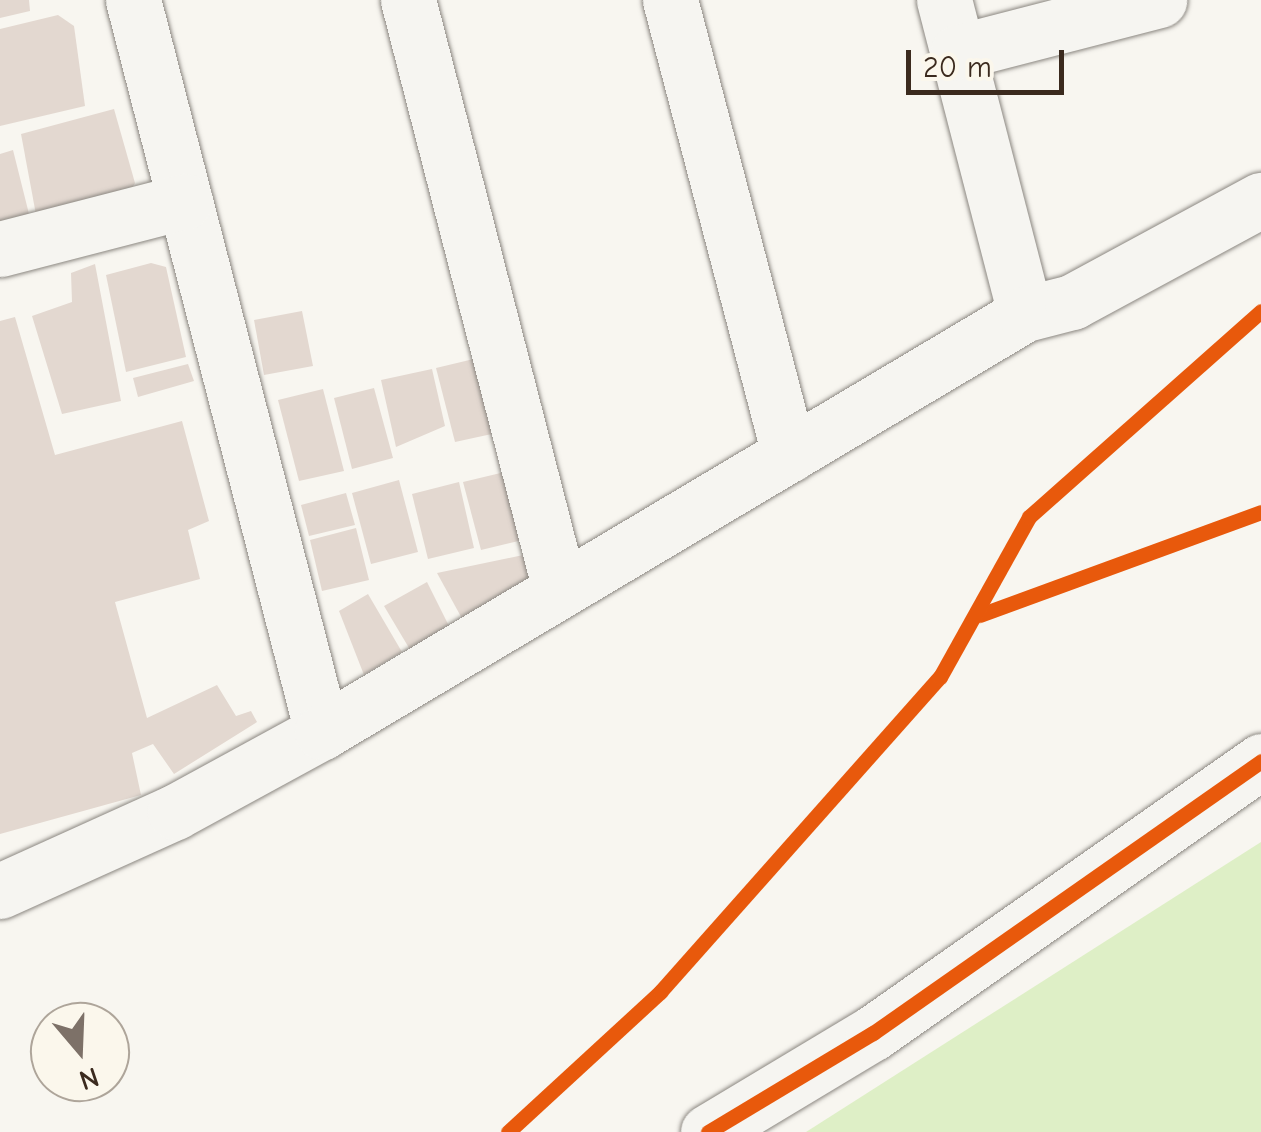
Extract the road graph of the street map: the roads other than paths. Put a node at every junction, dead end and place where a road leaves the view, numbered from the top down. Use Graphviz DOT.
graph roads {
  1 [pos="132,0"];
  2 [pos="408,0"];
  3 [pos="670,0"];
  4 [pos="944,0"];
  5 [pos="1158,0"];
  6 [pos="958,52"];
  7 [pos="1261,200"];
  8 [pos="185,201"];
  9 [pos="0,249"];
  10 [pos="1024,314"];
  11 [pos="789,455"];
  12 [pos="560,590"];
  13 [pos="322,732"];
  14 [pos="1261,762"];
  15 [pos="0,891"];
  16 [pos="708,1132"];
  1 -- 8 [label="street"];
  2 -- 12 [label="street"];
  3 -- 11 [label="street"];
  4 -- 6 [label="street"];
  5 -- 6 [label="street"];
  6 -- 10 [label="street"];
  7 -- 10 [label="street"];
  8 -- 9 [label="street"];
  8 -- 13 [label="street"];
  10 -- 11 [label="street"];
  11 -- 12 [label="street"];
  12 -- 13 [label="street"];
  13 -- 15 [label="street"];
  14 -- 16 [label="street"];
}
